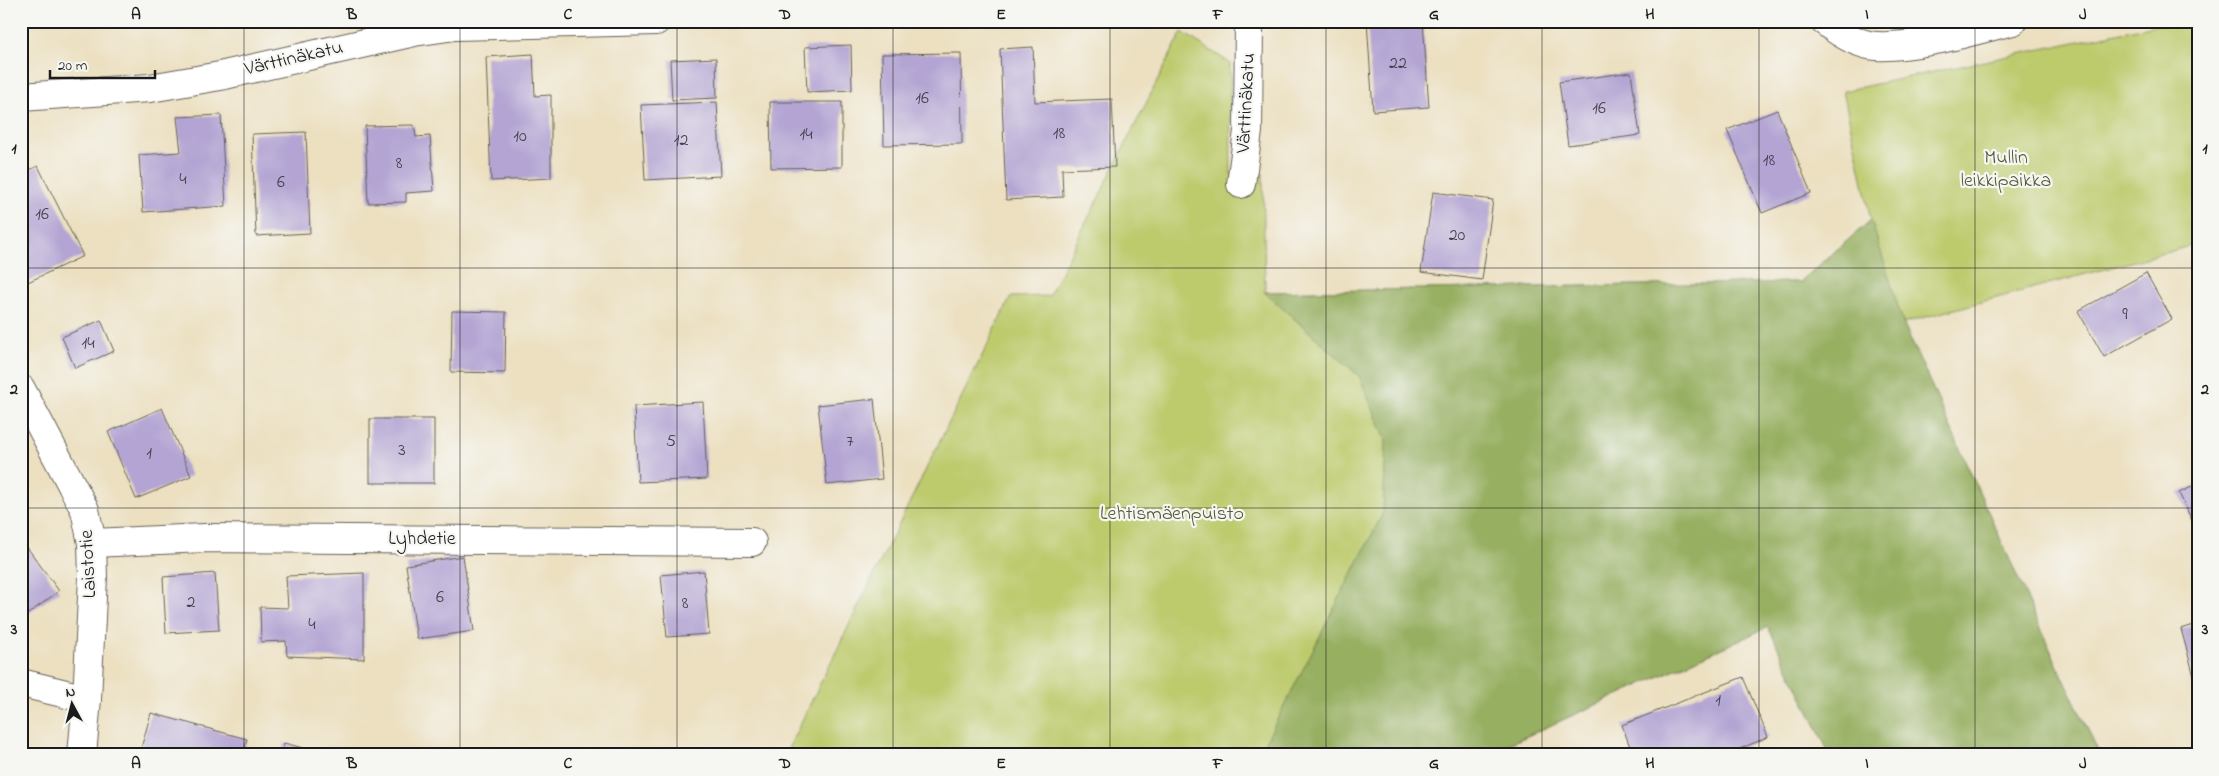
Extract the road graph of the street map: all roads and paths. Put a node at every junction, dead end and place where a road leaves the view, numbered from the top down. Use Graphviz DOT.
graph roads {
  1 [pos="656,21"];
  2 [pos="1249,21"];
  3 [pos="1824,21"];
  4 [pos="2013,21"];
  5 [pos="455,24"];
  6 [pos="21,97"];
  7 [pos="1241,184"];
  8 [pos="21,389"];
  9 [pos="752,542"];
  10 [pos="92,543"];
  11 [pos="21,683"];
  12 [pos="88,699"];
  13 [pos="82,755"];
  1 -- 5 [label="street, Värttinäkatu"];
  2 -- 7 [label="street, Värttinäkatu"];
  3 -- 4 [label="street"];
  5 -- 6 [label="street, Värttinäkatu"];
  8 -- 10 [label="street, Laistotie"];
  9 -- 10 [label="street, Lyhdetie"];
  10 -- 12 [label="street, Laistotie"];
  11 -- 12 [label="street"];
  12 -- 13 [label="street, Laistotie"];
}
